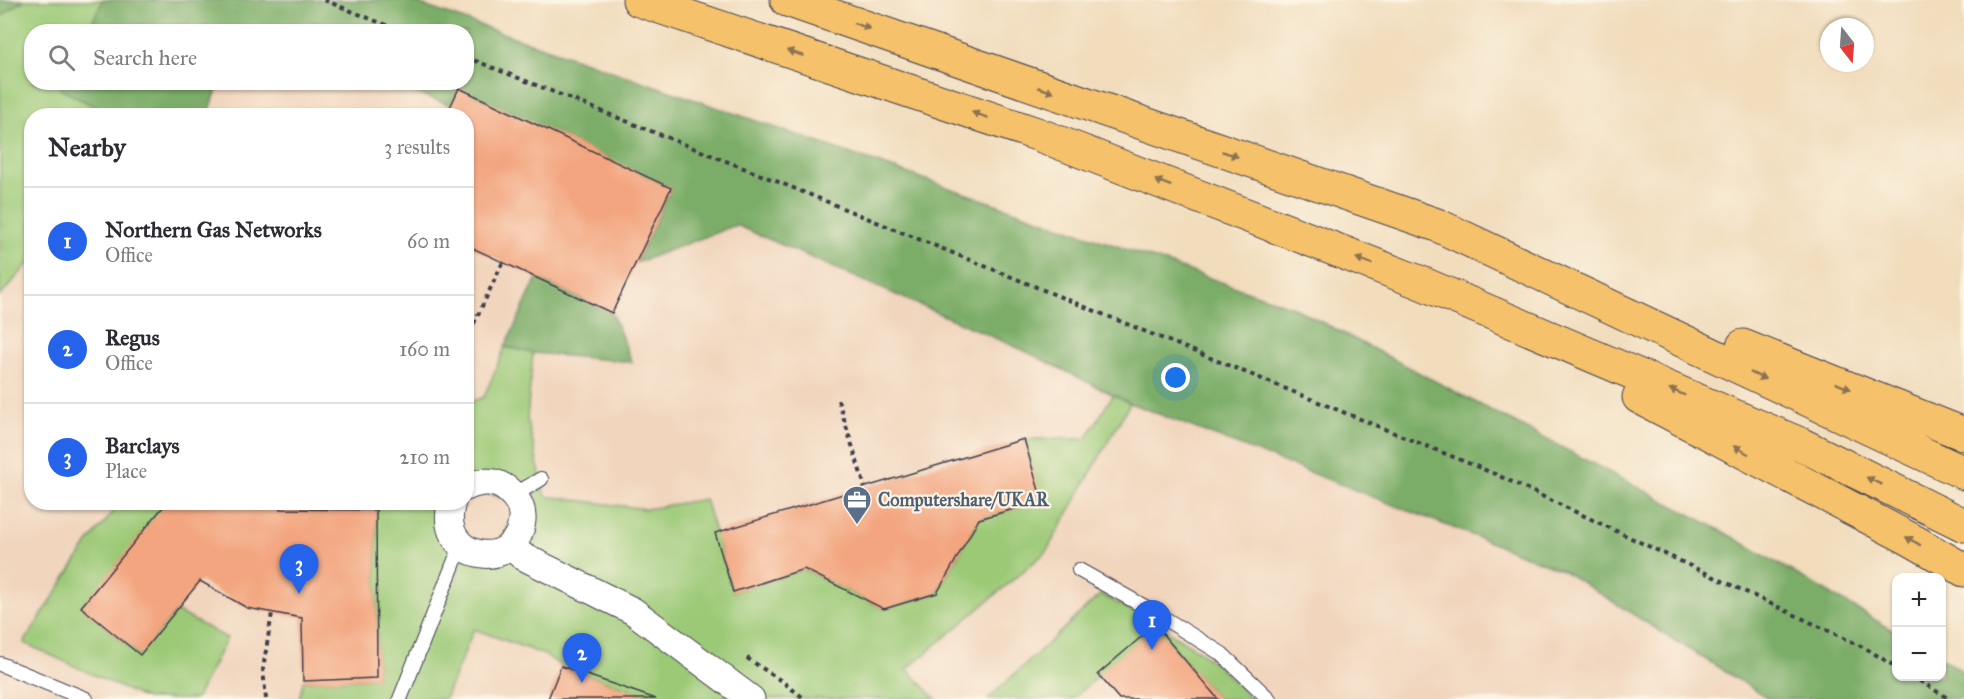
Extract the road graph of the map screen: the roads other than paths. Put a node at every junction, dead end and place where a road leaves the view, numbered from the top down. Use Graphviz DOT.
graph roads {
  1 [pos="639,0"];
  2 [pos="787,0"];
  3 [pos="1437,225"];
  4 [pos="1419,282"];
  5 [pos="1964,434"];
  6 [pos="1964,473"];
  7 [pos="541,479"];
  8 [pos="474,484"];
  9 [pos="514,495"];
  10 [pos="450,510"];
  11 [pos="1964,525"];
  12 [pos="461,545"];
  13 [pos="510,545"];
  14 [pos="1078,570"];
  15 [pos="1964,570"];
  16 [pos="0,664"];
  17 [pos="86,699"];
  18 [pos="400,699"];
  19 [pos="752,699"];
  20 [pos="1269,699"];
  4 -- 1 [label="highway, one-way"];
  2 -- 3 [label="highway, one-way"];
  3 -- 5 [label="highway, one-way"];
  3 -- 6 [label="highway, one-way"];
  11 -- 4 [label="highway, one-way"];
  15 -- 4 [label="highway, one-way"];
  7 -- 9 [label="lane"];
  8 -- 9 [label="street"];
  9 -- 13 [label="street"];
  10 -- 12 [label="street"];
  12 -- 13 [label="street"];
  12 -- 18 [label="lane"];
  13 -- 19 [label="street"];
  14 -- 20 [label="lane"];
  16 -- 17 [label="lane"];
}
